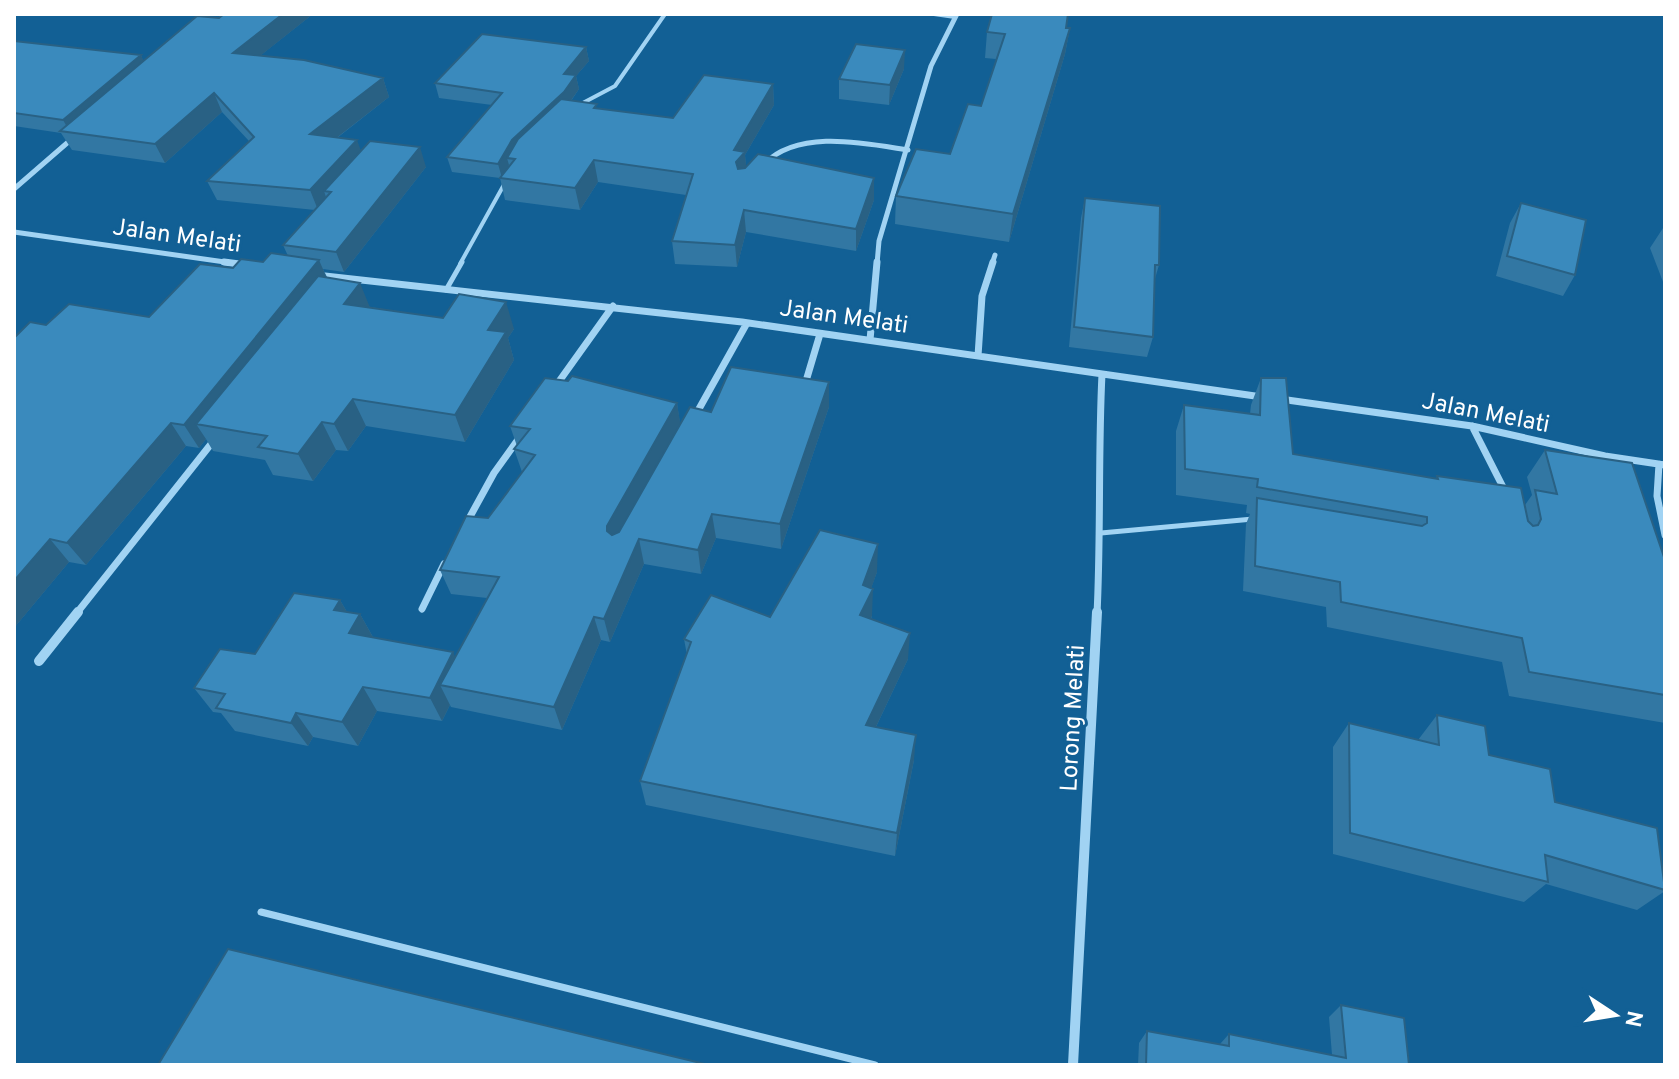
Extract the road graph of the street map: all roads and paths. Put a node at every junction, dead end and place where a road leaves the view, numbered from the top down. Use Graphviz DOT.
graph roads {
  1 [pos="665,14"];
  2 [pos="934,14"];
  3 [pos="956,15"];
  4 [pos="568,111"];
  5 [pos="86,126"];
  6 [pos="908,150"];
  7 [pos="761,168"];
  8 [pos="512,172"];
  9 [pos="14,189"];
  10 [pos="14,232"];
  11 [pos="995,255"];
  12 [pos="258,266"];
  13 [pos="301,272"];
  14 [pos="342,278"];
  15 [pos="332,291"];
  16 [pos="444,293"];
  17 [pos="613,306"];
  18 [pos="747,323"];
  19 [pos="820,334"];
  20 [pos="870,340"];
  21 [pos="978,356"];
  22 [pos="1102,374"];
  23 [pos="806,381"];
  24 [pos="549,396"];
  25 [pos="531,422"];
  26 [pos="225,426"];
  27 [pos="1472,426"];
  28 [pos="687,431"];
  29 [pos="1662,465"];
  30 [pos="1509,507"];
  31 [pos="1266,521"];
  32 [pos="461,533"];
  33 [pos="1101,533"];
  34 [pos="1665,535"];
  35 [pos="449,555"];
  36 [pos="422,609"];
  37 [pos="39,661"];
  38 [pos="261,912"];
  39 [pos="875,1065"];
  40 [pos="1073,1065"];
  1 -- 4 [label="lane"];
  2 -- 3 [label="lane"];
  3 -- 6 [label="street"];
  5 -- 9 [label="street"];
  6 -- 7 [label="street"];
  6 -- 20 [label="street"];
  8 -- 16 [label="lane"];
  10 -- 12 [label="street, Jalan Melati"];
  11 -- 21 [label="street"];
  13 -- 14 [label="street, Jalan Melati"];
  14 -- 15 [label="street"];
  14 -- 16 [label="street, Jalan Melati"];
  16 -- 17 [label="street, Jalan Melati"];
  17 -- 18 [label="street, Jalan Melati"];
  17 -- 24 [label="street"];
  18 -- 19 [label="street, Jalan Melati"];
  18 -- 28 [label="street"];
  19 -- 20 [label="street, Jalan Melati"];
  19 -- 23 [label="street"];
  20 -- 21 [label="street, Jalan Melati"];
  21 -- 22 [label="street, Jalan Melati"];
  22 -- 27 [label="street, Jalan Melati"];
  22 -- 33 [label="street, Lorong Melati"];
  25 -- 32 [label="street"];
  26 -- 37 [label="street"];
  27 -- 29 [label="street, Jalan Melati"];
  27 -- 30 [label="street"];
  29 -- 34 [label="street"];
  31 -- 33 [label="lane"];
  33 -- 40 [label="street, Lorong Melati"];
  35 -- 36 [label="street"];
  38 -- 39 [label="lane"];
}
